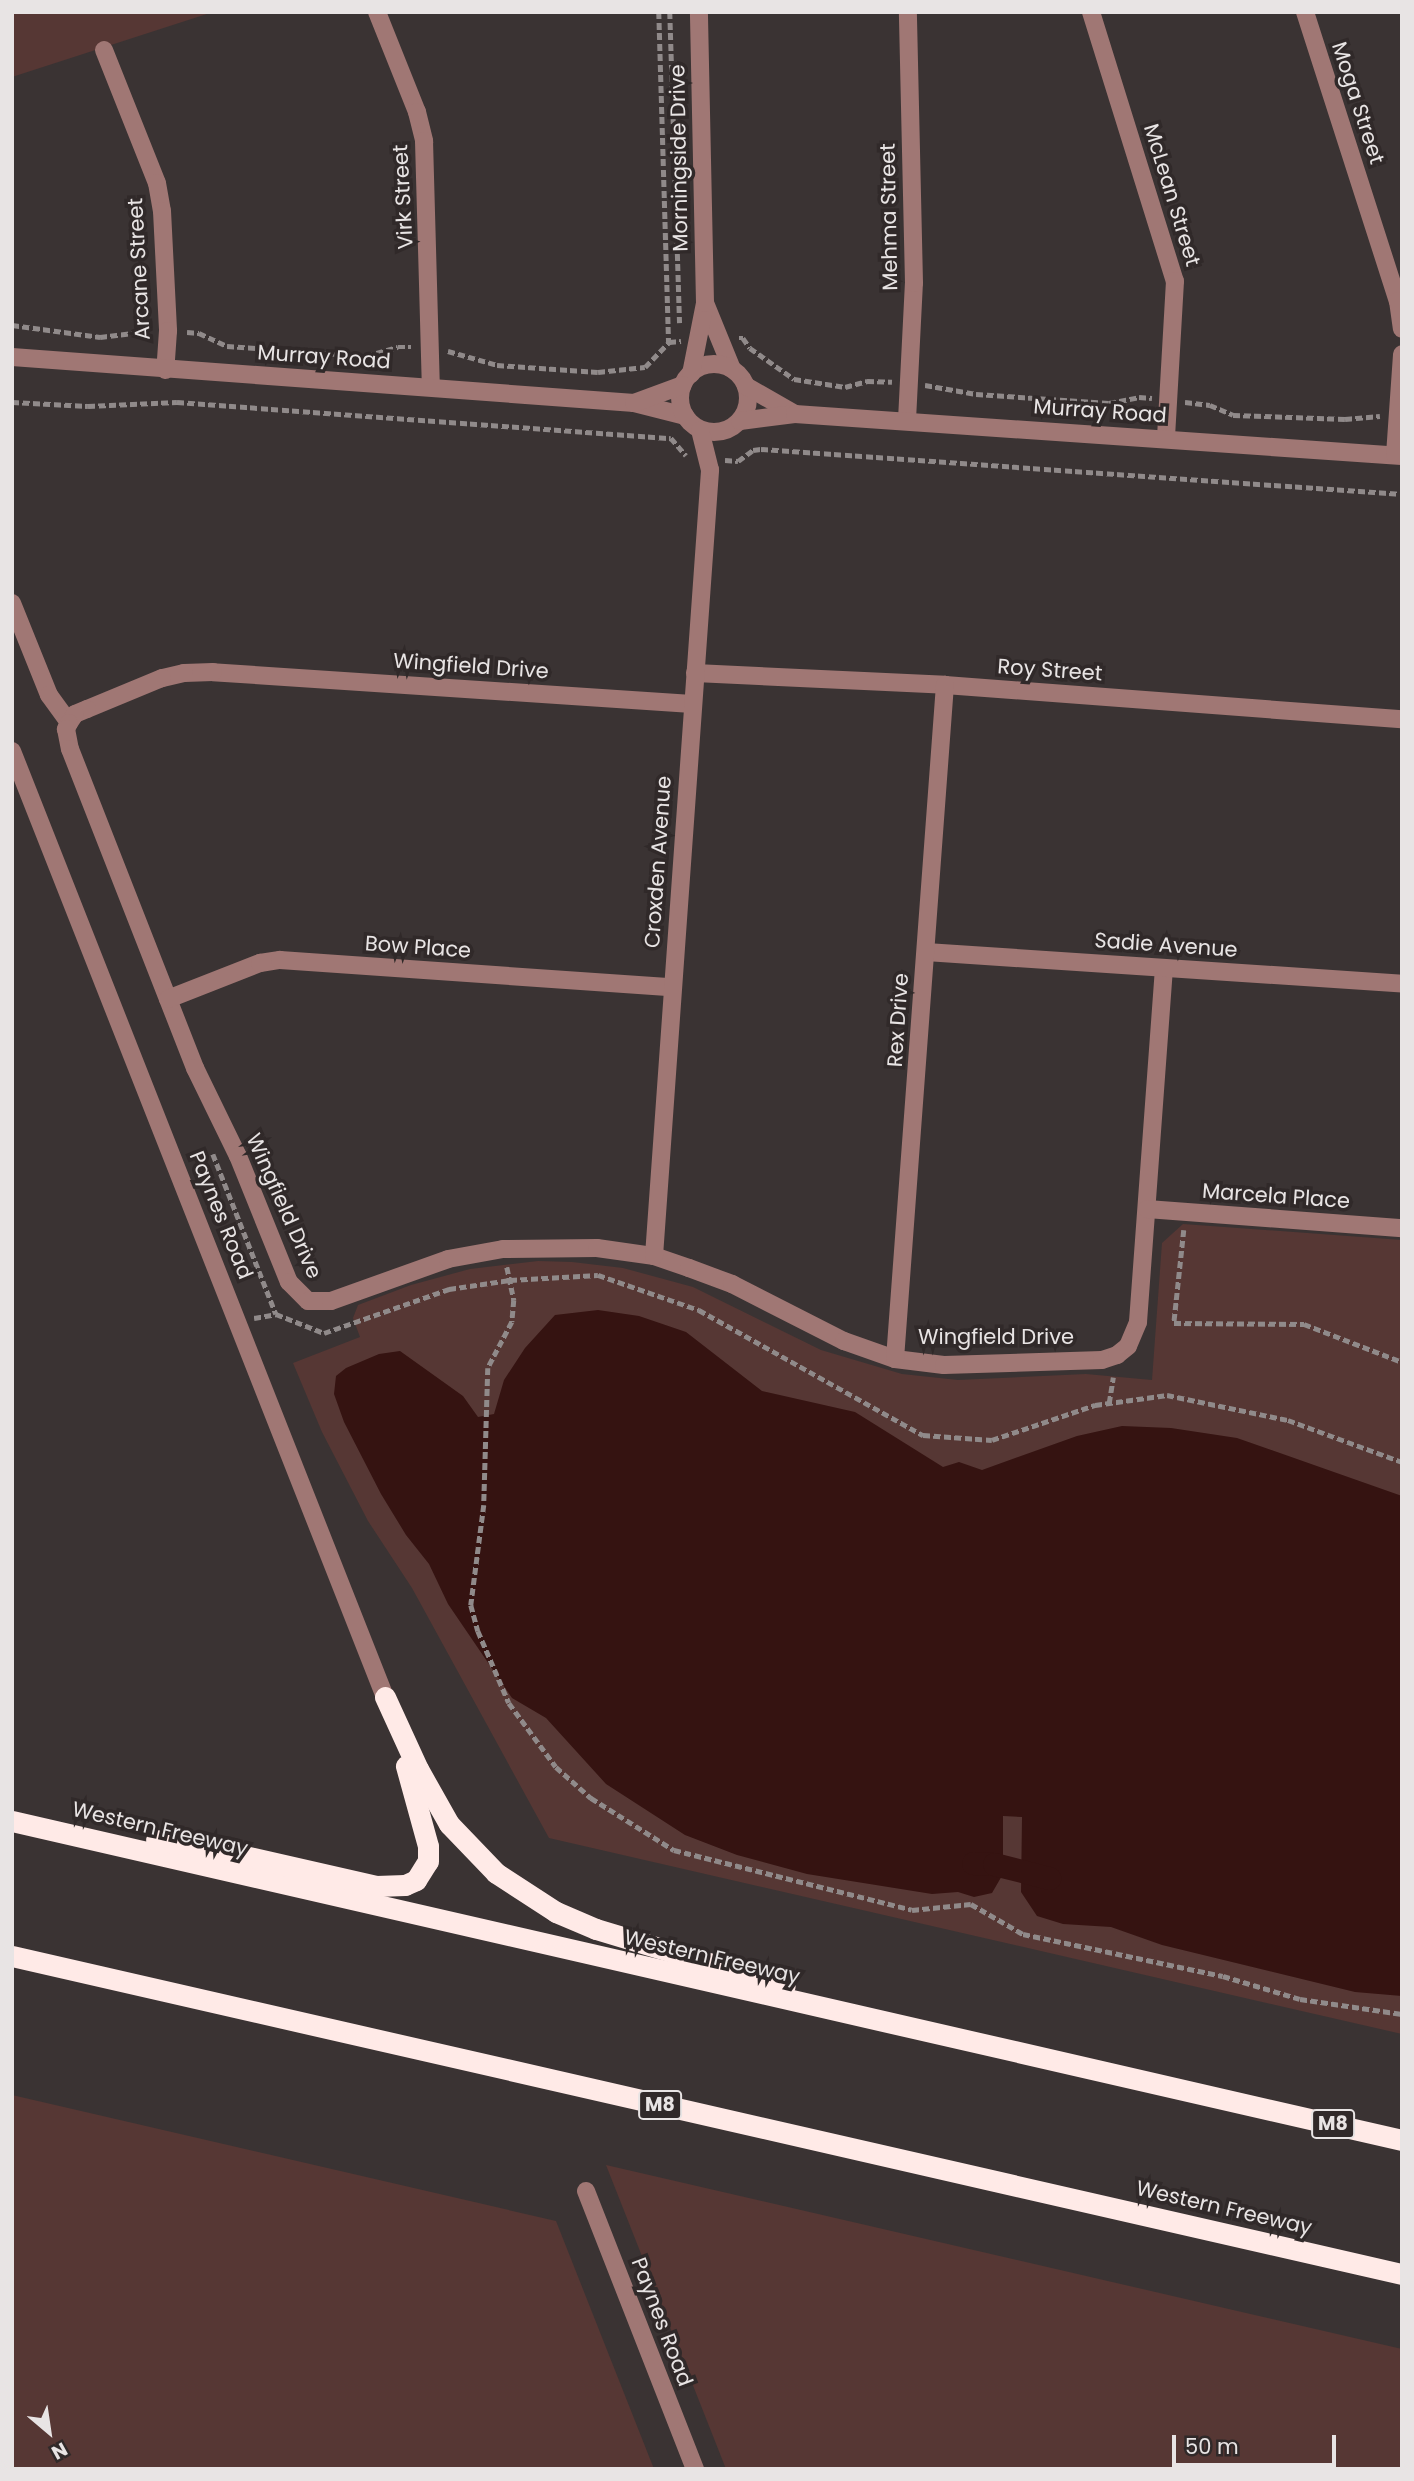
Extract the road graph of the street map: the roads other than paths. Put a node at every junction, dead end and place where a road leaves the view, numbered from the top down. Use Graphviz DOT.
graph roads {
  1 [pos="377,12"];
  2 [pos="699,12"];
  3 [pos="908,12"];
  4 [pos="1091,12"];
  5 [pos="1305,12"];
  6 [pos="104,50"];
  7 [pos="705,303"];
  8 [pos="1402,329"];
  9 [pos="1402,354"];
  10 [pos="12,357"];
  11 [pos="732,369"];
  12 [pos="165,370"];
  13 [pos="687,379"];
  14 [pos="746,386"];
  15 [pos="431,387"];
  16 [pos="634,403"];
  17 [pos="795,414"];
  18 [pos="685,416"];
  19 [pos="907,420"];
  20 [pos="736,424"];
  21 [pos="700,430"];
  22 [pos="1166,439"];
  23 [pos="1399,455"];
  24 [pos="710,470"];
  25 [pos="12,603"];
  26 [pos="695,673"];
  27 [pos="945,685"];
  28 [pos="692,704"];
  29 [pos="1402,719"];
  30 [pos="69,723"];
  31 [pos="12,751"];
  32 [pos="926,952"];
  33 [pos="1164,968"];
  34 [pos="1402,984"];
  35 [pos="671,987"];
  36 [pos="168,999"];
  37 [pos="1147,1209"];
  38 [pos="1402,1228"];
  39 [pos="654,1256"];
  40 [pos="895,1359"];
  41 [pos="385,1697"];
  42 [pos="12,1819"];
  43 [pos="12,1956"];
  44 [pos="1021,2054"];
  45 [pos="1402,2140"];
  46 [pos="586,2191"];
  47 [pos="1402,2274"];
  48 [pos="695,2469"];
  1 -- 15 [label="street, Virk Street"];
  2 -- 7 [label="street, Morningside Drive"];
  3 -- 19 [label="street, Mehma Street"];
  4 -- 22 [label="street, McLean Street"];
  5 -- 8 [label="street, Moga Street"];
  6 -- 12 [label="street, Arcane Street"];
  7 -- 11 [label="street, Morningside Drive"];
  7 -- 13 [label="street, Morningside Drive"];
  9 -- 23 [label="street"];
  10 -- 12 [label="street, Murray Road"];
  11 -- 13 [label="street"];
  11 -- 14 [label="street"];
  12 -- 15 [label="street, Murray Road"];
  13 -- 16 [label="street, Murray Road"];
  13 -- 18 [label="street"];
  14 -- 17 [label="street, Murray Road"];
  14 -- 20 [label="street"];
  15 -- 16 [label="street, Murray Road"];
  16 -- 18 [label="street, Murray Road"];
  17 -- 19 [label="street, Murray Road"];
  17 -- 20 [label="street, Murray Road"];
  18 -- 21 [label="street"];
  19 -- 22 [label="street, Murray Road"];
  20 -- 21 [label="street"];
  20 -- 24 [label="street, Croxden Avenue"];
  21 -- 24 [label="street, Croxden Avenue"];
  22 -- 23 [label="street, Murray Road"];
  24 -- 26 [label="street, Croxden Avenue"];
  25 -- 30 [label="street"];
  26 -- 27 [label="street, Roy Street"];
  26 -- 28 [label="street, Croxden Avenue"];
  27 -- 29 [label="street, Roy Street"];
  27 -- 32 [label="street, Rex Drive"];
  28 -- 30 [label="street, Wingfield Drive"];
  28 -- 35 [label="street, Croxden Avenue"];
  30 -- 36 [label="street, Wingfield Drive"];
  31 -- 41 [label="street, Paynes Road"];
  32 -- 33 [label="street, Sadie Avenue"];
  32 -- 40 [label="street, Rex Drive"];
  33 -- 34 [label="street, Sadie Avenue"];
  33 -- 37 [label="street, Wingfield Drive"];
  35 -- 36 [label="street, Bow Place"];
  35 -- 39 [label="street, Croxden Avenue"];
  36 -- 39 [label="street, Wingfield Drive"];
  37 -- 38 [label="street, Marcela Place"];
  37 -- 40 [label="street, Wingfield Drive"];
  39 -- 40 [label="street, Wingfield Drive"];
  41 -- 42 [label="highway"];
  41 -- 44 [label="highway"];
  42 -- 44 [label="highway, Western Freeway / M8"];
  43 -- 47 [label="highway, Western Freeway / M8"];
  44 -- 45 [label="highway, Western Freeway / M8"];
  46 -- 48 [label="street, Paynes Road"];
}
